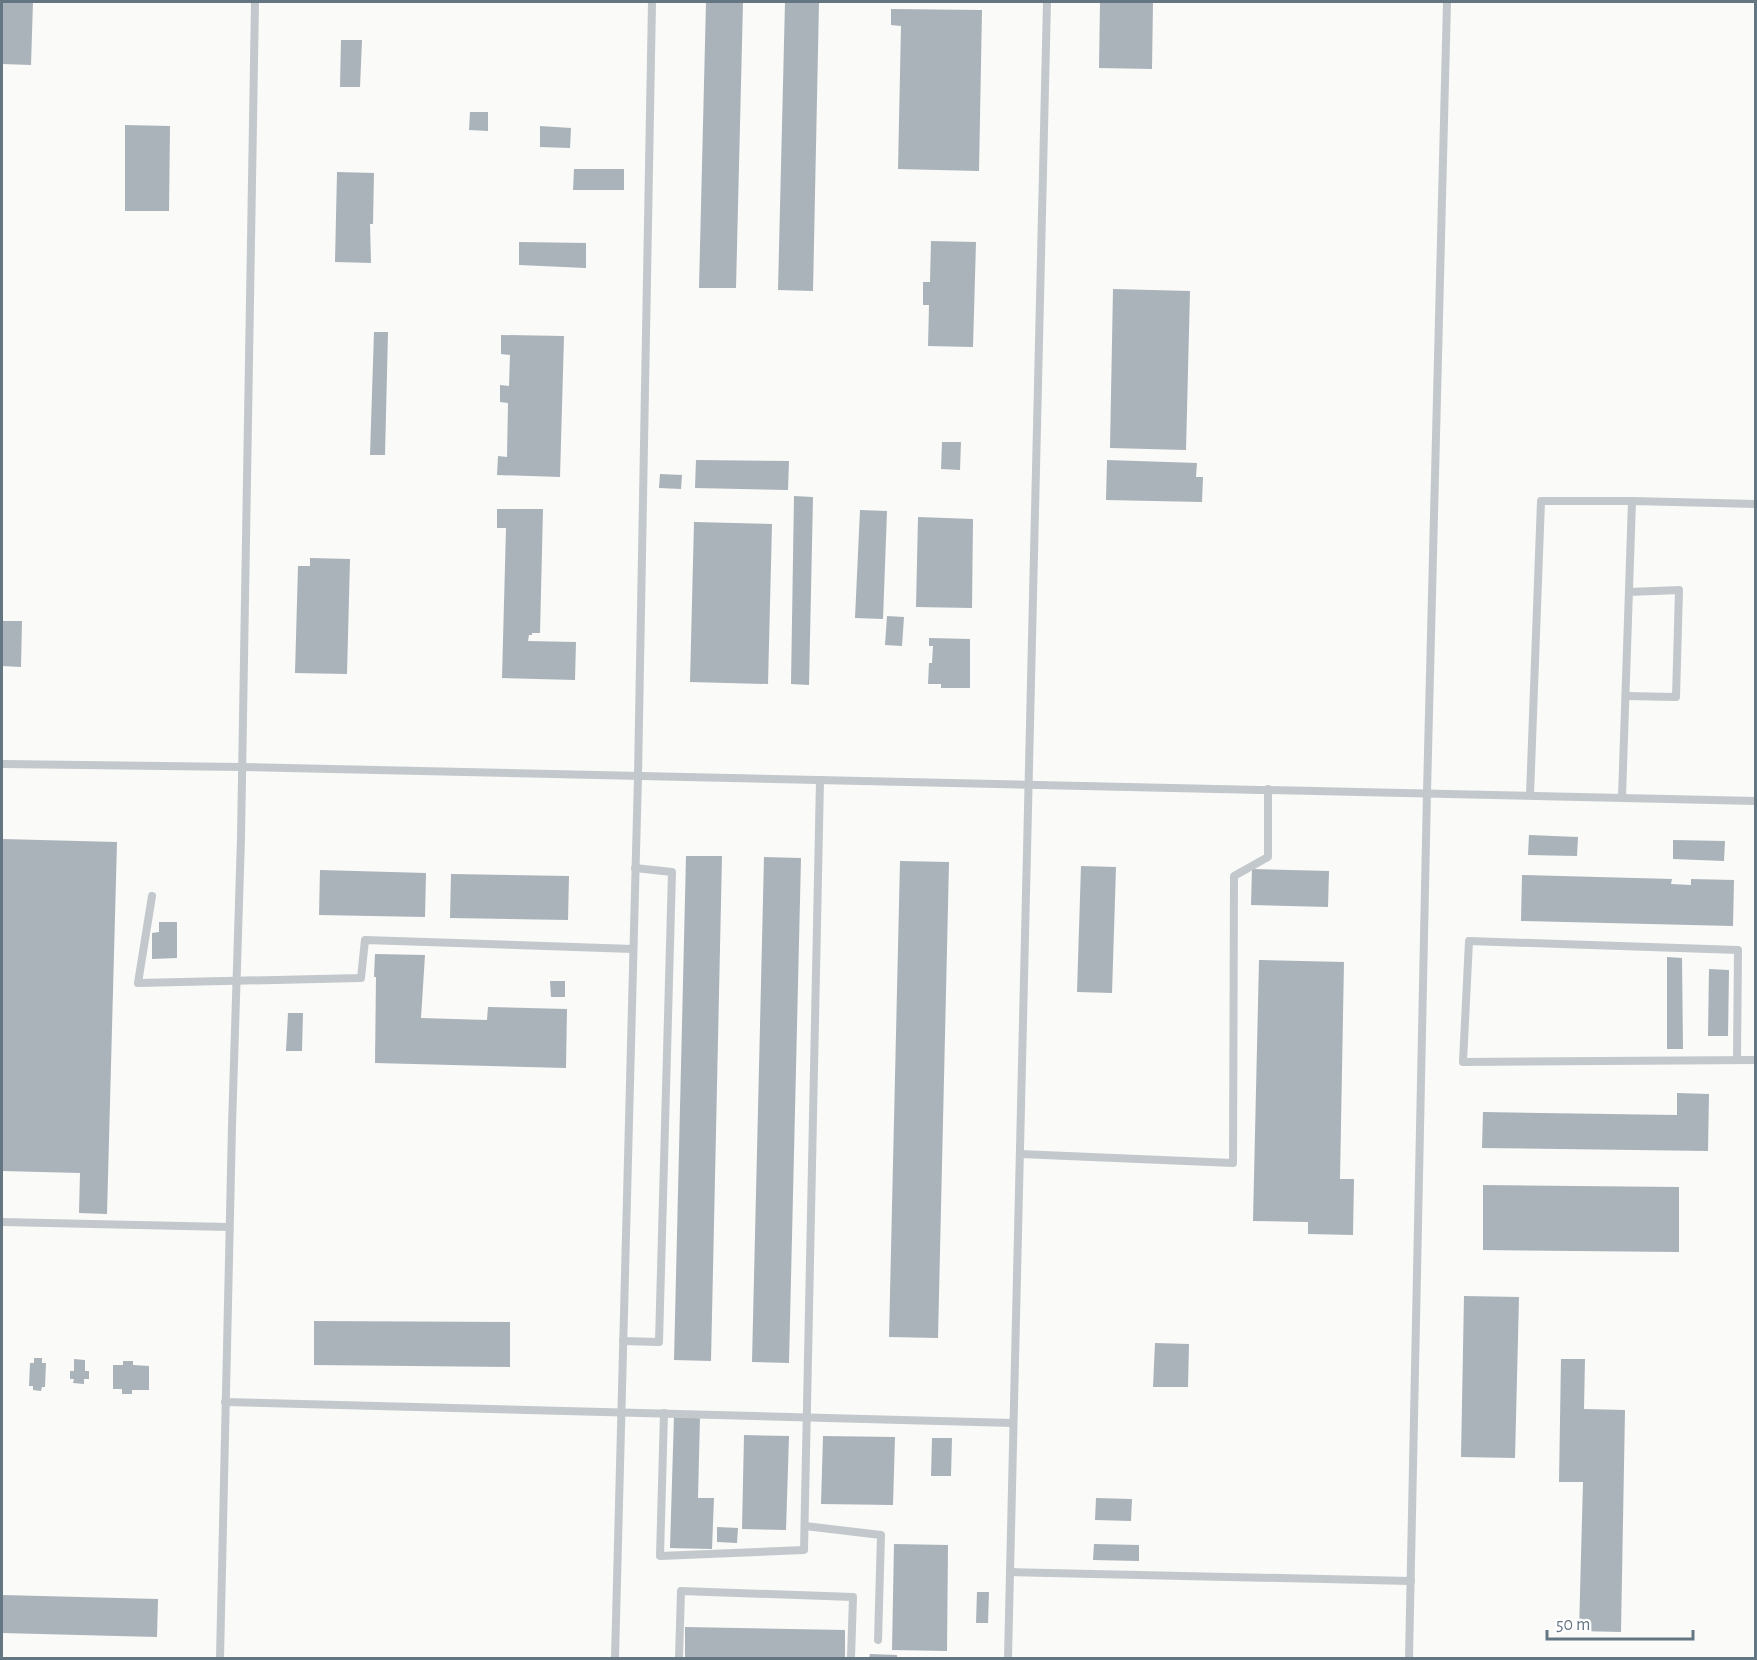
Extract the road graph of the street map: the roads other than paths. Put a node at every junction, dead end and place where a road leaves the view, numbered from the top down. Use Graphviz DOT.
graph roads {
  1 [pos="255,2"];
  2 [pos="652,2"];
  3 [pos="1047,2"];
  4 [pos="1447,2"];
  5 [pos="1632,501"];
  6 [pos="1755,504"];
  7 [pos="1629,592"];
  8 [pos="1626,696"];
  9 [pos="2,764"];
  10 [pos="242,767"];
  11 [pos="638,776"];
  12 [pos="819,780"];
  13 [pos="1029,785"];
  14 [pos="1268,789"];
  15 [pos="1427,792"];
  16 [pos="1530,795"];
  17 [pos="1622,797"];
  18 [pos="1755,801"];
  19 [pos="635,868"];
  20 [pos="152,896"];
  21 [pos="633,949"];
  22 [pos="236,980"];
  23 [pos="1737,1059"];
  24 [pos="1755,1060"];
  25 [pos="1020,1154"];
  26 [pos="2,1222"];
  27 [pos="229,1227"];
  28 [pos="623,1341"];
  29 [pos="225,1402"];
  30 [pos="621,1412"];
  31 [pos="664,1413"];
  32 [pos="807,1417"];
  33 [pos="1013,1423"];
  34 [pos="805,1526"];
  35 [pos="1010,1572"];
  36 [pos="1411,1581"];
  37 [pos="878,1640"];
  38 [pos="220,1659"];
  39 [pos="615,1659"];
  40 [pos="679,1659"];
  41 [pos="851,1659"];
  42 [pos="1008,1659"];
  43 [pos="1409,1659"];
  1 -- 10 [label="lane"];
  2 -- 11 [label="lane"];
  3 -- 13 [label="lane"];
  4 -- 15 [label="lane"];
  5 -- 6 [label="lane"];
  5 -- 7 [label="lane"];
  5 -- 16 [label="lane"];
  7 -- 8 [label="lane"];
  7 -- 8 [label="lane"];
  8 -- 17 [label="lane"];
  9 -- 10 [label="lane"];
  10 -- 11 [label="lane"];
  10 -- 22 [label="lane"];
  11 -- 12 [label="lane"];
  11 -- 19 [label="lane"];
  12 -- 13 [label="lane"];
  12 -- 32 [label="lane"];
  13 -- 14 [label="lane"];
  13 -- 25 [label="lane"];
  14 -- 15 [label="lane"];
  14 -- 25 [label="lane"];
  15 -- 16 [label="lane"];
  15 -- 36 [label="lane"];
  16 -- 17 [label="lane"];
  17 -- 18 [label="lane"];
  19 -- 21 [label="lane"];
  19 -- 28 [label="lane"];
  20 -- 22 [label="lane"];
  21 -- 22 [label="lane"];
  21 -- 28 [label="lane"];
  22 -- 27 [label="lane"];
  23 -- 23 [label="lane"];
  23 -- 24 [label="lane"];
  25 -- 33 [label="lane"];
  26 -- 27 [label="lane"];
  27 -- 29 [label="lane"];
  28 -- 30 [label="lane"];
  29 -- 30 [label="lane"];
  29 -- 38 [label="lane"];
  30 -- 31 [label="lane"];
  30 -- 39 [label="lane"];
  31 -- 32 [label="lane"];
  31 -- 34 [label="lane"];
  32 -- 33 [label="lane"];
  32 -- 34 [label="lane"];
  33 -- 35 [label="lane"];
  34 -- 37 [label="lane"];
  35 -- 36 [label="lane"];
  35 -- 42 [label="lane"];
  36 -- 43 [label="lane"];
  40 -- 41 [label="lane"];
}
